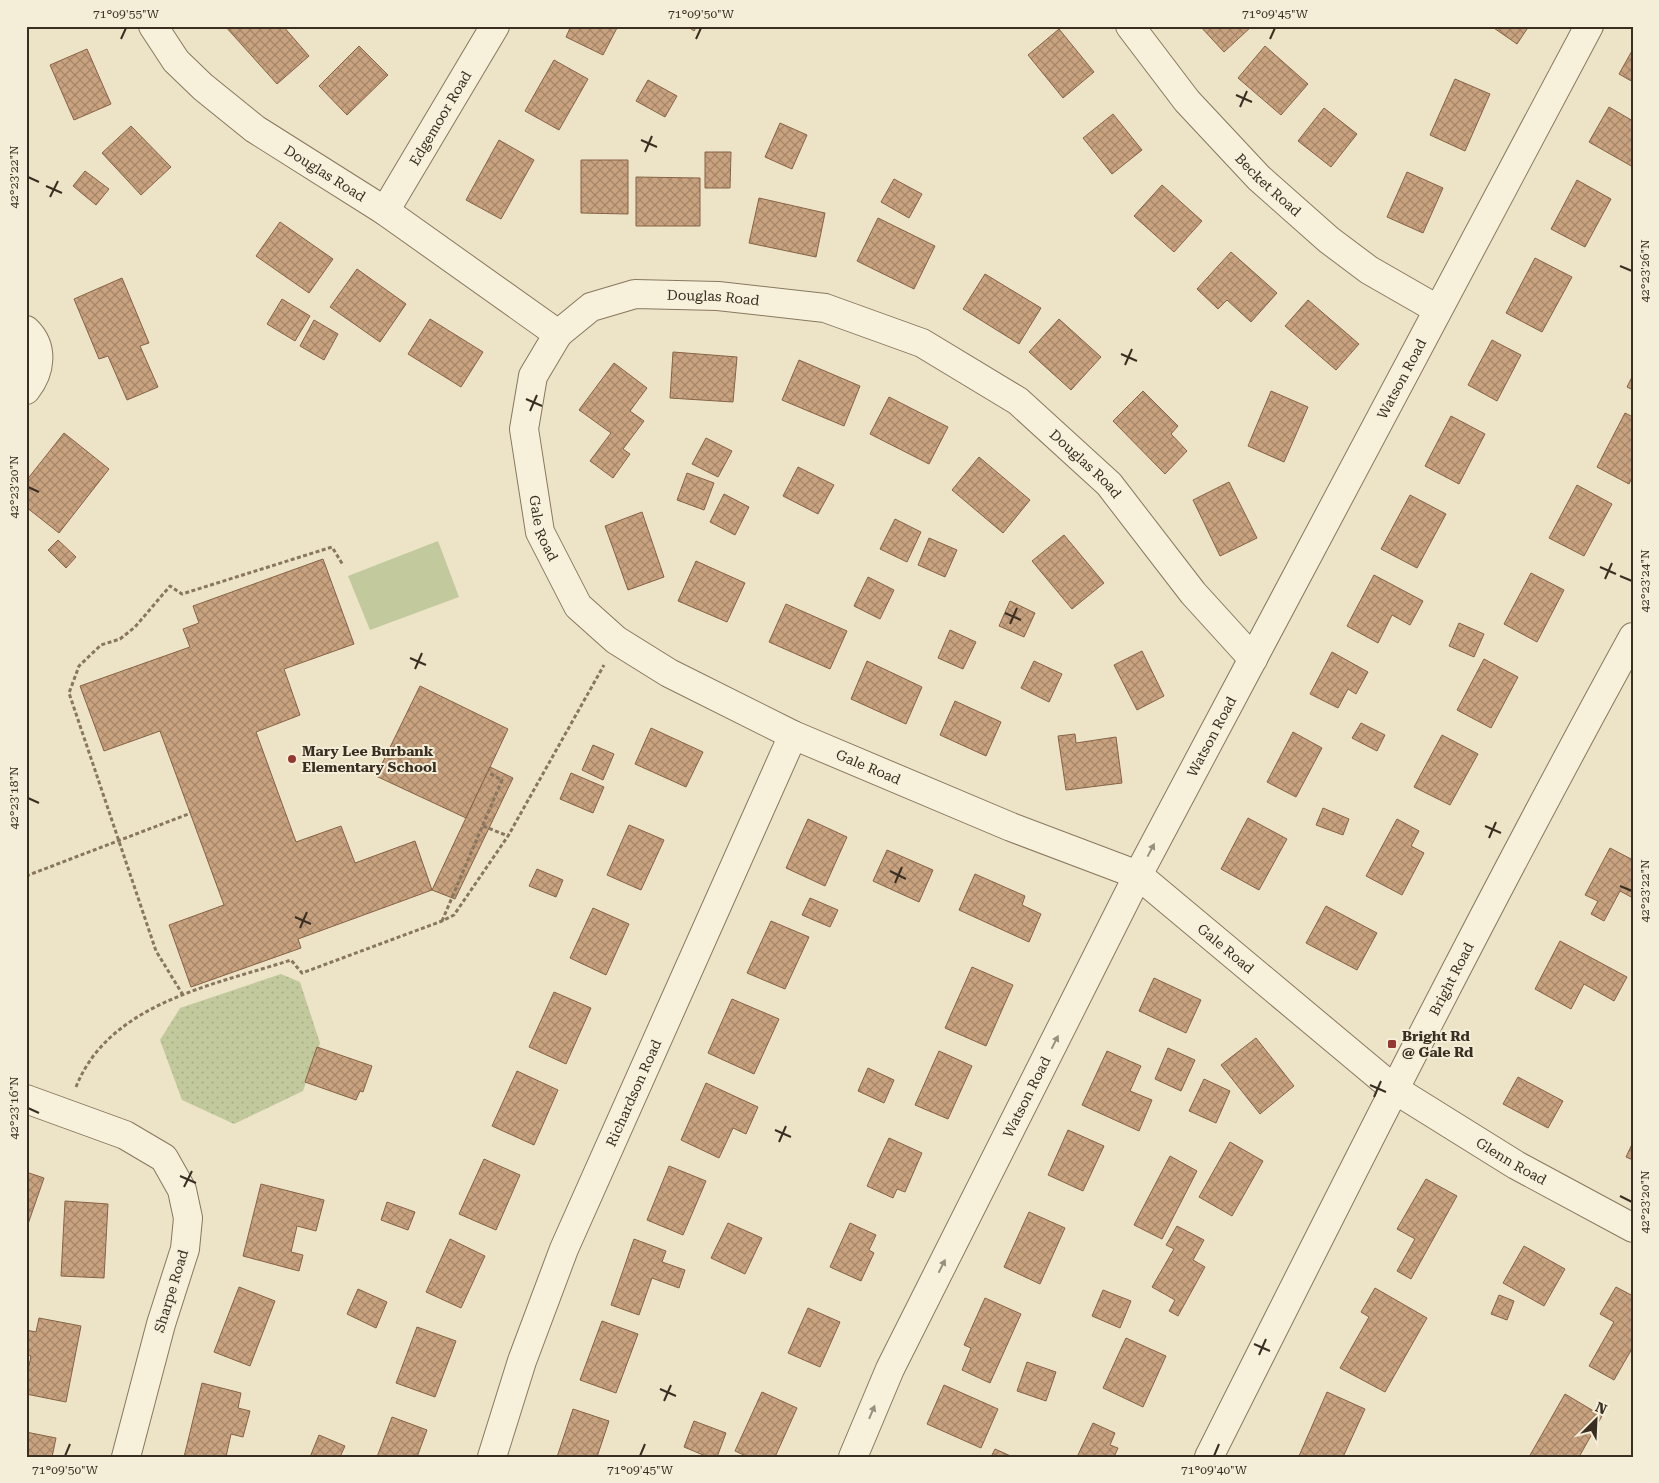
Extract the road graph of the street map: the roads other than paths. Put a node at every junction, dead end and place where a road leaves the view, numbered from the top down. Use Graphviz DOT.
graph roads {
  1 [pos="153,26"];
  2 [pos="495,26"];
  3 [pos="1130,26"];
  4 [pos="1589,26"];
  5 [pos="384,212"];
  6 [pos="1437,309"];
  7 [pos="26,330"];
  8 [pos="558,334"];
  9 [pos="26,390"];
  10 [pos="1633,638"];
  11 [pos="1253,659"];
  12 [pos="793,735"];
  13 [pos="1138,875"];
  14 [pos="1394,1089"];
  15 [pos="26,1099"];
  16 [pos="1633,1228"];
  17 [pos="126,1457"];
  18 [pos="492,1457"];
  19 [pos="852,1457"];
  20 [pos="1209,1457"];
  1 -- 5 [label="street, Douglas Road"];
  2 -- 5 [label="street, Edgemoor Road"];
  3 -- 6 [label="street, Becket Road"];
  4 -- 6 [label="street, Watson Road"];
  5 -- 8 [label="street, Douglas Road"];
  6 -- 11 [label="street, Watson Road"];
  7 -- 9 [label="street"];
  8 -- 11 [label="street, Douglas Road"];
  8 -- 12 [label="street, Gale Road"];
  10 -- 14 [label="street, Bright Road"];
  13 -- 11 [label="street, Watson Road, one-way"];
  12 -- 13 [label="street, Gale Road"];
  12 -- 18 [label="street, Richardson Road"];
  13 -- 14 [label="street, Gale Road"];
  19 -- 13 [label="street, Watson Road, one-way"];
  14 -- 16 [label="street, Glenn Road"];
  14 -- 20 [label="street, Bright Road"];
  15 -- 17 [label="street, Sharpe Road"];
}
